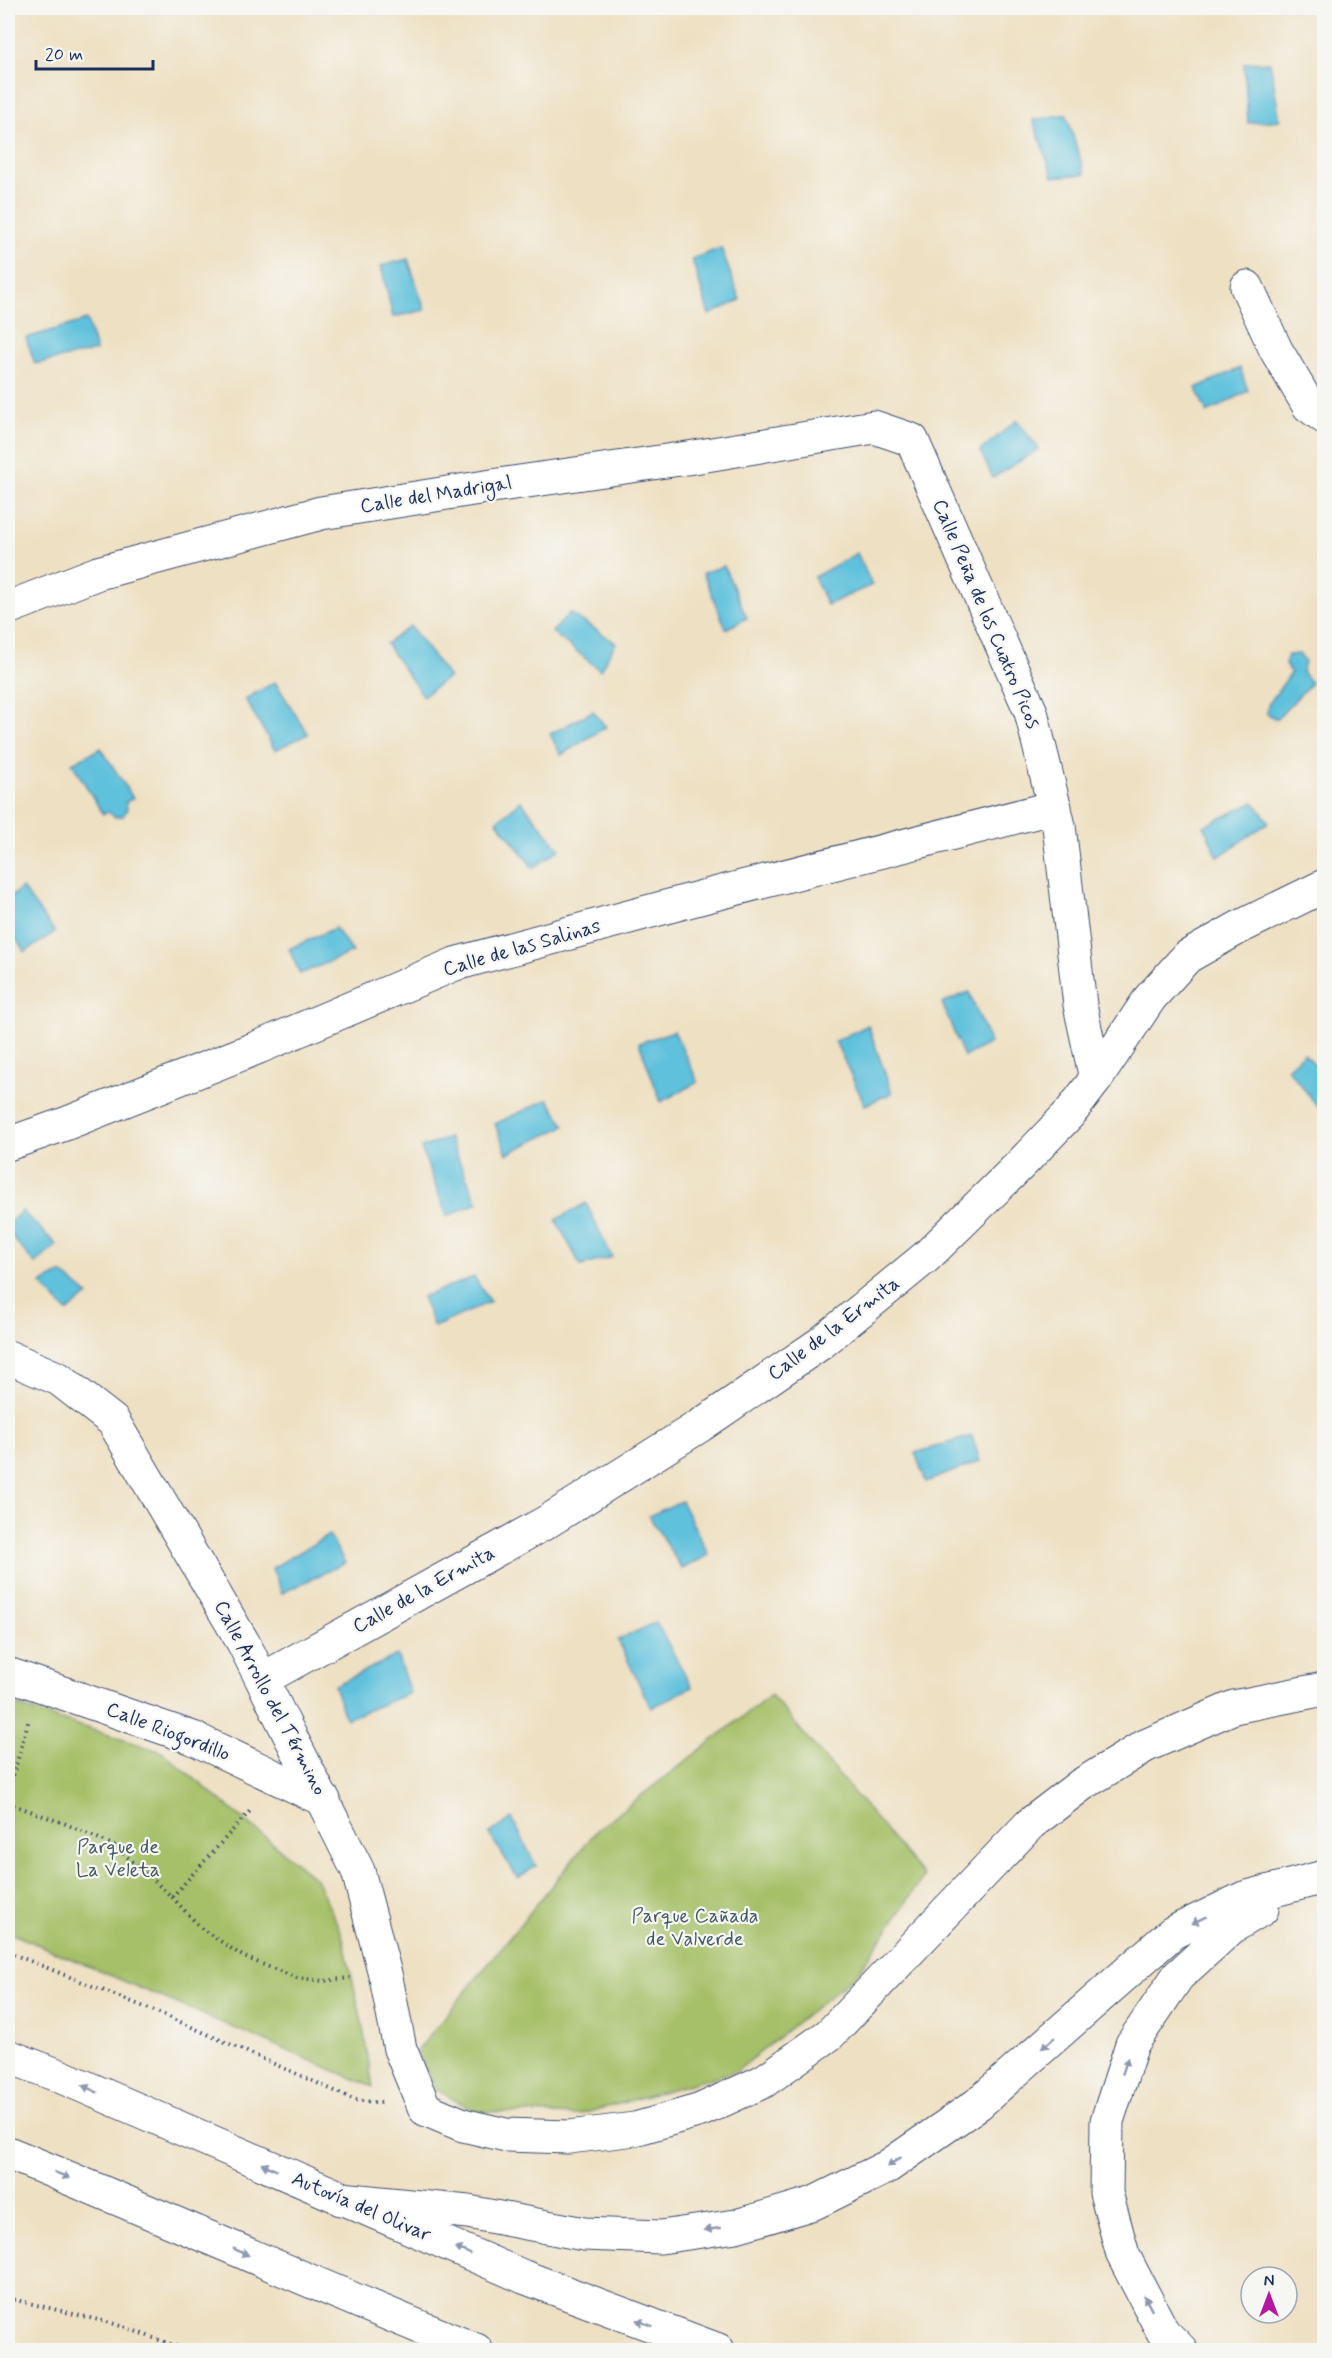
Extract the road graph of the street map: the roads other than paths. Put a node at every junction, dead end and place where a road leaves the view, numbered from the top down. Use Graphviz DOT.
graph roads {
  1 [pos="1247,287"];
  2 [pos="1324,417"];
  3 [pos="874,427"];
  4 [pos="8,608"];
  5 [pos="1055,807"];
  6 [pos="1324,886"];
  7 [pos="1096,1079"];
  8 [pos="8,1144"];
  9 [pos="8,1357"];
  10 [pos="8,1674"];
  11 [pos="262,1679"];
  12 [pos="1324,1689"];
  13 [pos="324,1800"];
  14 [pos="1318,1878"];
  15 [pos="8,2056"];
  16 [pos="8,2153"];
  17 [pos="341,2199"];
  18 [pos="351,2300"];
  19 [pos="417,2350"];
  20 [pos="476,2350"];
  21 [pos="718,2350"];
  22 [pos="1181,2350"];
  1 -- 2 [label="main road"];
  3 -- 4 [label="main road, Calle del Madrigal"];
  3 -- 5 [label="main road, Calle Peña de los Cuatro Picos"];
  5 -- 7 [label="main road, Calle Peña de los Cuatro Picos"];
  5 -- 8 [label="main road, Calle de las Salinas"];
  6 -- 7 [label="main road, Calle de la Ermita"];
  7 -- 11 [label="main road, Calle de la Ermita"];
  9 -- 11 [label="main road, Calle Arrollo del Término"];
  10 -- 13 [label="main road, Calle Riogordillo"];
  11 -- 13 [label="main road, Calle Arrollo del Término"];
  12 -- 13 [label="main road, Calle Arrollo del Término"];
  14 -- 17 [label="main road, one-way"];
  22 -- 14 [label="main road, one-way"];
  17 -- 15 [label="main road, Autovía del Olivar, one-way"];
  16 -- 18 [label="main road, one-way"];
  21 -- 17 [label="main road, Autovía del Olivar, one-way"];
  18 -- 19 [label="main road"];
  18 -- 20 [label="main road"];
}
